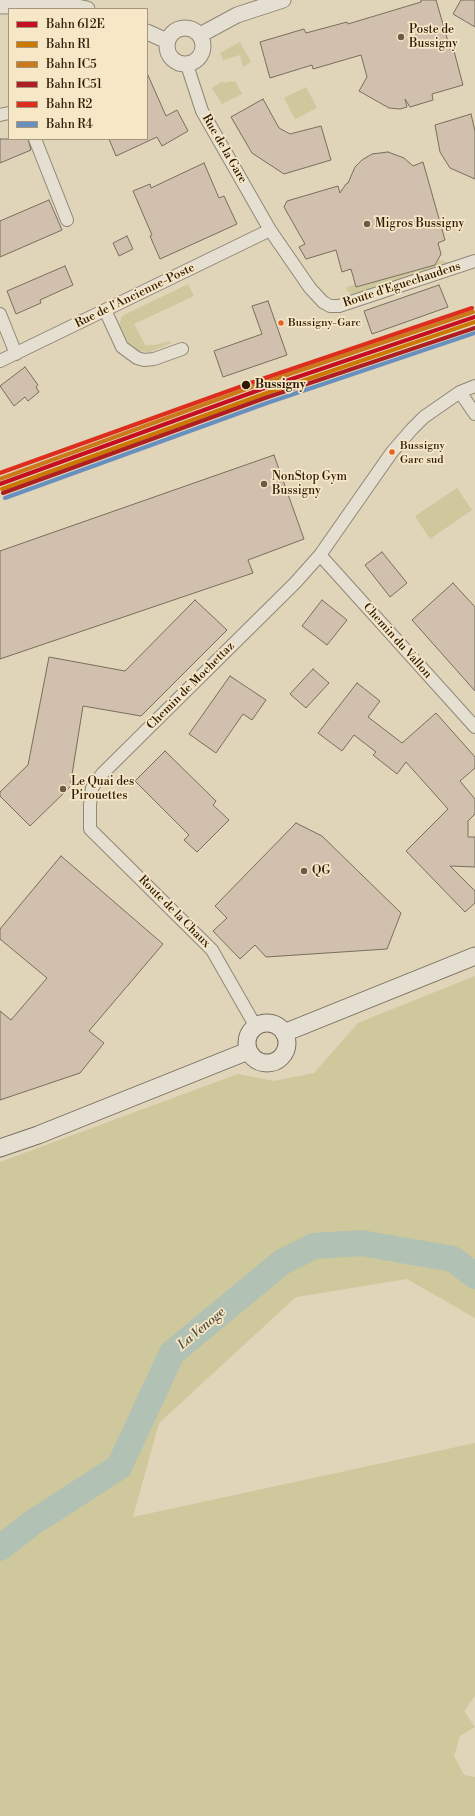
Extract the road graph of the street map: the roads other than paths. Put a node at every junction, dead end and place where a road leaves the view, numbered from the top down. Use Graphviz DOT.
graph roads {
  1 [pos="283,0"];
  2 [pos="30,2"];
  3 [pos="0,6"];
  4 [pos="82,8"];
  5 [pos="148,32"];
  6 [pos="200,36"];
  7 [pos="167,41"];
  8 [pos="187,65"];
  9 [pos="35,140"];
  10 [pos="67,220"];
  11 [pos="270,230"];
  12 [pos="475,261"];
  13 [pos="105,310"];
  14 [pos="0,314"];
  15 [pos="182,349"];
  16 [pos="16,354"];
  17 [pos="0,361"];
  18 [pos="475,386"];
  19 [pos="460,392"];
  20 [pos="475,414"];
  21 [pos="320,555"];
  22 [pos="475,727"];
  23 [pos="90,829"];
  24 [pos="471,958"];
  25 [pos="256,1027"];
  26 [pos="284,1033"];
  27 [pos="248,1051"];
  28 [pos="0,1148"];
  1 -- 6 [label="street"];
  2 -- 3 [label="street"];
  2 -- 4 [label="street"];
  5 -- 7 [label="street"];
  6 -- 7 [label="street"];
  6 -- 8 [label="street"];
  7 -- 8 [label="street"];
  8 -- 11 [label="street, Rue de la Gare"];
  9 -- 10 [label="street"];
  11 -- 12 [label="street, Route d'Eguechaudens"];
  11 -- 13 [label="street, Rue de l'Ancienne-Poste"];
  13 -- 15 [label="street"];
  13 -- 16 [label="street, Rue de l'Ancienne-Poste"];
  14 -- 16 [label="street"];
  16 -- 17 [label="street, Rue de l'Ancienne-Poste"];
  18 -- 19 [label="street, Chemin de Mochettaz"];
  19 -- 20 [label="street"];
  19 -- 21 [label="street, Chemin de Mochettaz"];
  21 -- 22 [label="street, Chemin du Vallon"];
  21 -- 23 [label="street, Chemin de Mochettaz"];
  23 -- 25 [label="street, Route de la Chaux"];
  24 -- 26 [label="main road"];
  25 -- 26 [label="main road"];
  25 -- 27 [label="main road"];
  26 -- 27 [label="main road"];
  27 -- 28 [label="main road"];
}
